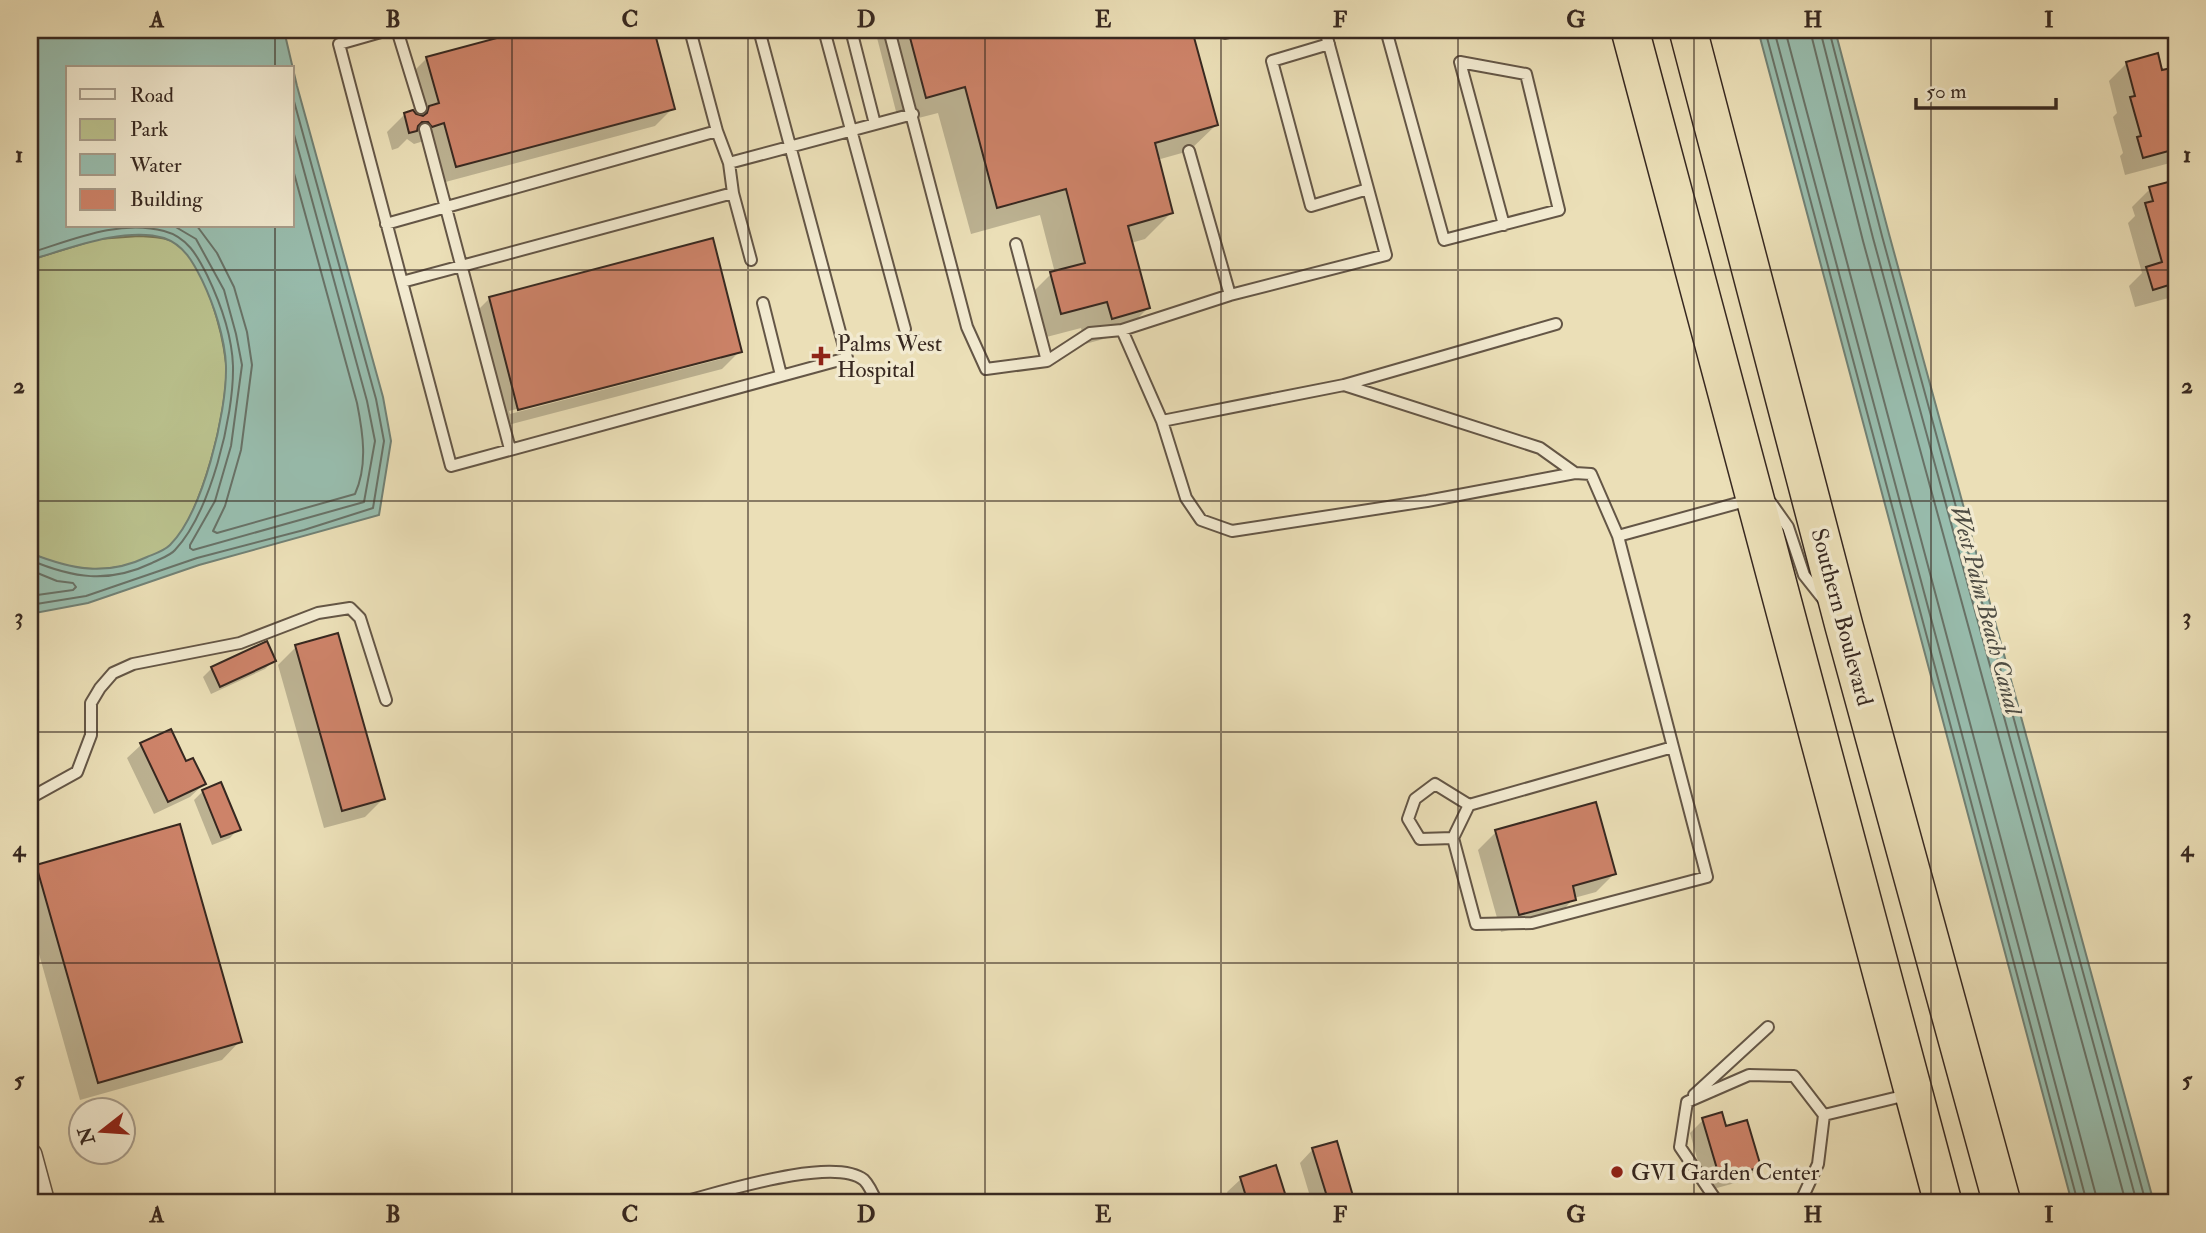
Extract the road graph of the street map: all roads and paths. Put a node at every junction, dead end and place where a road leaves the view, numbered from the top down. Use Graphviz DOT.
graph roads {
  1 [pos="388,30"];
  2 [pos="397,30"];
  3 [pos="690,30"];
  4 [pos="759,30"];
  5 [pos="824,30"];
  6 [pos="851,30"];
  7 [pos="889,30"];
  8 [pos="1217,30"];
  9 [pos="1238,30"];
  10 [pos="1325,30"];
  11 [pos="1386,30"];
  12 [pos="1630,30"];
  13 [pos="1688,30"];
  14 [pos="1329,44"];
  15 [pos="421,108"];
  16 [pos="913,114"];
  17 [pos="875,124"];
  18 [pos="425,129"];
  19 [pos="852,130"];
  20 [pos="717,131"];
  21 [pos="789,148"];
  22 [pos="1189,152"];
  23 [pos="729,163"];
  24 [pos="1368,190"];
  25 [pos="733,193"];
  26 [pos="445,208"];
  27 [pos="386,224"];
  28 [pos="1504,225"];
  29 [pos="1016,244"];
  30 [pos="751,260"];
  31 [pos="460,265"];
  32 [pos="402,282"];
  33 [pos="1230,295"];
  34 [pos="763,303"];
  35 [pos="1556,324"];
  36 [pos="905,329"];
  37 [pos="1122,330"];
  38 [pos="1047,361"];
  39 [pos="782,375"];
  40 [pos="1344,385"];
  41 [pos="1162,421"];
  42 [pos="510,449"];
  43 [pos="1575,473"];
  44 [pos="1754,499"];
  45 [pos="1618,536"];
  46 [pos="1844,626"];
  47 [pos="386,700"];
  48 [pos="1673,747"];
  49 [pos="30,799"];
  50 [pos="1469,805"];
  51 [pos="1453,838"];
  52 [pos="1768,1027"];
  53 [pos="1913,1093"];
  54 [pos="1687,1102"];
  55 [pos="1824,1115"];
  56 [pos="30,1156"];
  57 [pos="43,1203"];
  58 [pos="679,1203"];
  59 [pos="877,1203"];
  60 [pos="1718,1203"];
  61 [pos="1800,1203"];
  62 [pos="1943,1203"];
  63 [pos="2002,1203"];
  1 -- 27 [label="lane"];
  2 -- 15 [label="lane"];
  3 -- 20 [label="lane"];
  4 -- 21 [label="lane"];
  5 -- 19 [label="lane"];
  6 -- 17 [label="lane"];
  7 -- 16 [label="lane"];
  8 -- 9 [label="lane"];
  10 -- 14 [label="lane"];
  11 -- 28 [label="lane"];
  12 -- 44 [label="highway"];
  13 -- 46 [label="highway, Southern Boulevard"];
  14 -- 24 [label="lane"];
  14 -- 24 [label="lane"];
  16 -- 17 [label="lane"];
  16 -- 38 [label="lane"];
  17 -- 19 [label="lane"];
  18 -- 26 [label="lane"];
  19 -- 21 [label="lane"];
  19 -- 36 [label="lane"];
  20 -- 23 [label="lane"];
  20 -- 26 [label="lane"];
  21 -- 23 [label="lane"];
  21 -- 39 [label="lane"];
  22 -- 33 [label="lane"];
  23 -- 25 [label="lane"];
  24 -- 33 [label="lane"];
  25 -- 30 [label="lane"];
  25 -- 31 [label="lane"];
  26 -- 27 [label="lane"];
  26 -- 31 [label="lane"];
  27 -- 32 [label="lane"];
  28 -- 28 [label="lane"];
  29 -- 38 [label="lane"];
  31 -- 32 [label="lane"];
  31 -- 42 [label="lane"];
  32 -- 42 [label="lane"];
  33 -- 37 [label="lane"];
  34 -- 39 [label="lane"];
  35 -- 40 [label="lane"];
  37 -- 38 [label="lane"];
  37 -- 41 [label="lane"];
  39 -- 42 [label="lane"];
  40 -- 41 [label="lane"];
  40 -- 43 [label="lane"];
  41 -- 43 [label="lane"];
  43 -- 45 [label="lane"];
  44 -- 45 [label="lane"];
  44 -- 46 [label="lane"];
  44 -- 53 [label="highway"];
  45 -- 48 [label="lane"];
  46 -- 63 [label="highway, Southern Boulevard"];
  47 -- 49 [label="lane"];
  48 -- 50 [label="lane"];
  48 -- 51 [label="lane"];
  50 -- 51 [label="lane"];
  50 -- 51 [label="lane"];
  52 -- 54 [label="lane"];
  53 -- 55 [label="lane"];
  53 -- 62 [label="highway"];
  54 -- 55 [label="lane"];
  54 -- 60 [label="lane"];
  55 -- 61 [label="lane"];
  56 -- 57 [label="street"];
  58 -- 59 [label="lane"];
}
